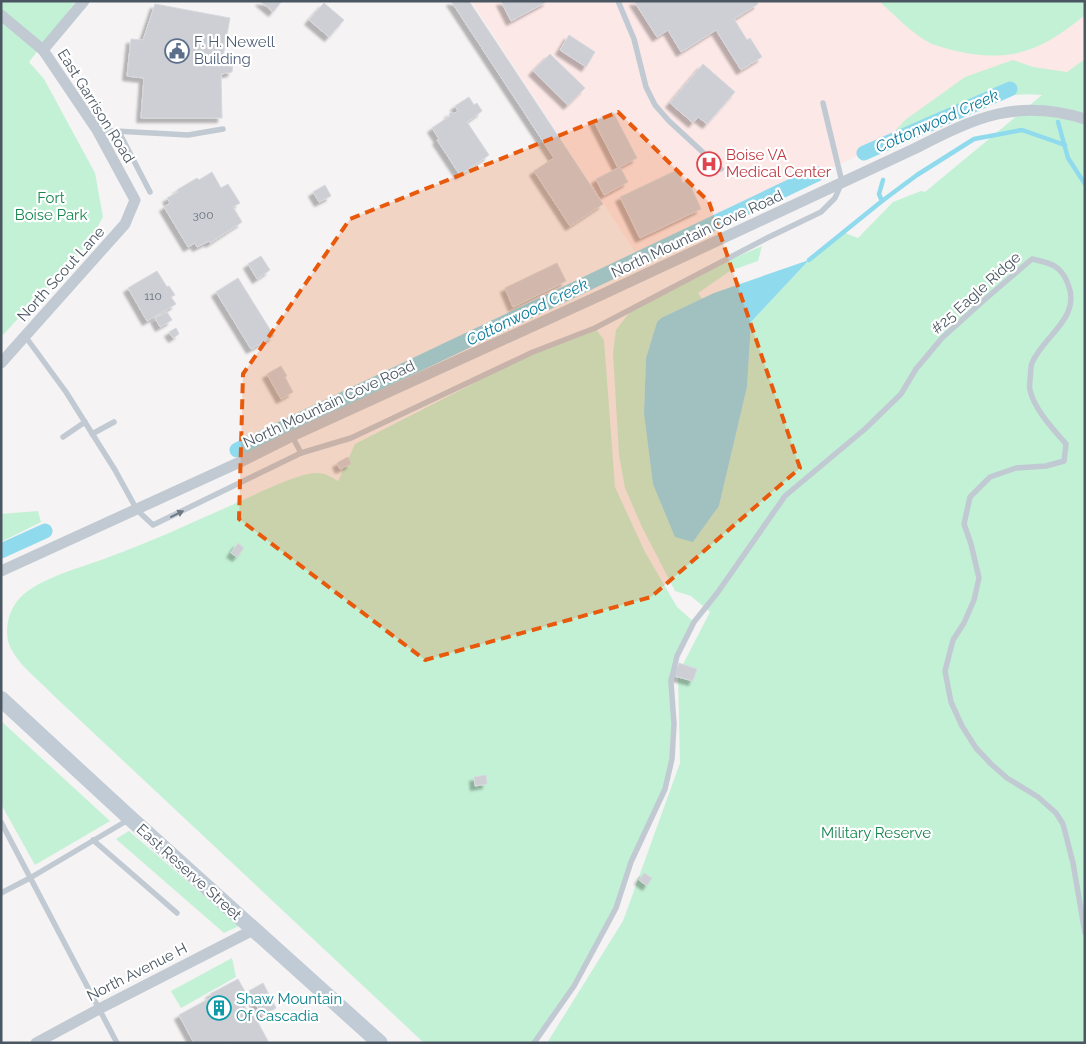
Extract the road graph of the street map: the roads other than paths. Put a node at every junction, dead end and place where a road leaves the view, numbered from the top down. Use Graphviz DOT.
graph roads {
  1 [pos="84,1"];
  2 [pos="618,1"];
  3 [pos="1,14"];
  4 [pos="43,50"];
  5 [pos="823,104"];
  6 [pos="1085,119"];
  7 [pos="223,129"];
  8 [pos="97,130"];
  9 [pos="119,132"];
  10 [pos="721,169"];
  11 [pos="842,182"];
  12 [pos="150,192"];
  13 [pos="135,200"];
  14 [pos="25,336"];
  15 [pos="1,364"];
  16 [pos="85,422"];
  17 [pos="114,422"];
  18 [pos="92,434"];
  19 [pos="292,436"];
  20 [pos="63,437"];
  21 [pos="302,453"];
  22 [pos="136,510"];
  23 [pos="1,571"];
  24 [pos="1,699"];
  25 [pos="130,818"];
  26 [pos="1,822"];
  27 [pos="93,840"];
  28 [pos="30,878"];
  29 [pos="1,893"];
  30 [pos="177,913"];
  31 [pos="253,930"];
  32 [pos="1085,934"];
  33 [pos="99,1009"];
  34 [pos="36,1043"];
  35 [pos="117,1043"];
  36 [pos="380,1043"];
  37 [pos="534,1043"];
  1 -- 4 [label="street"];
  2 -- 10 [label="lane"];
  3 -- 4 [label="street, East Garrison Road"];
  4 -- 8 [label="street, East Garrison Road"];
  5 -- 11 [label="lane"];
  6 -- 11 [label="street, North Mountain Cove Road"];
  7 -- 9 [label="lane"];
  8 -- 9 [label="lane"];
  8 -- 13 [label="street, East Garrison Road"];
  9 -- 12 [label="lane"];
  11 -- 19 [label="street, North Mountain Cove Road"];
  11 -- 21 [label="lane"];
  13 -- 14 [label="street, North Scout Lane"];
  14 -- 15 [label="street, North Scout Lane"];
  14 -- 16 [label="lane"];
  16 -- 18 [label="lane"];
  16 -- 20 [label="lane"];
  17 -- 18 [label="lane"];
  18 -- 22 [label="lane"];
  19 -- 21 [label="lane"];
  19 -- 22 [label="street, North Mountain Cove Road"];
  22 -- 21 [label="lane, one-way"];
  22 -- 23 [label="street, North Mountain Cove Road"];
  24 -- 25 [label="street, East Reserve Street"];
  25 -- 27 [label="lane"];
  25 -- 31 [label="street, East Reserve Street"];
  26 -- 28 [label="lane"];
  27 -- 28 [label="lane"];
  27 -- 30 [label="lane"];
  28 -- 29 [label="lane"];
  28 -- 33 [label="lane"];
  31 -- 33 [label="street, North Avenue H"];
  31 -- 36 [label="street, East Reserve Street"];
  32 -- 37 [label="lane, #25 Eagle Ridge"];
  33 -- 34 [label="street, North Avenue H"];
  33 -- 35 [label="lane"];
}
